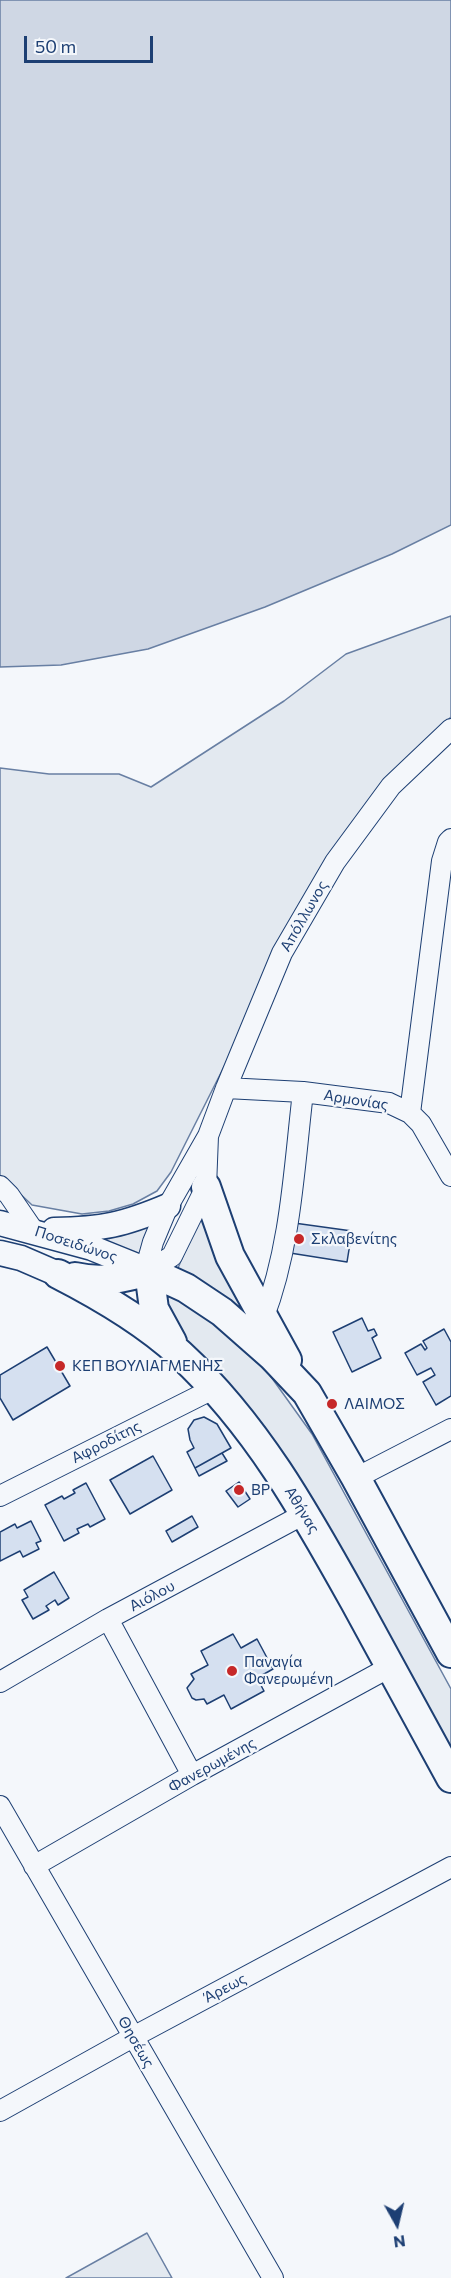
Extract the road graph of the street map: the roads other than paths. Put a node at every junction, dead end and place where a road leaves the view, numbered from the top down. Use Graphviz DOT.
graph roads {
  1 [pos="451,729"];
  2 [pos="451,838"];
  3 [pos="226,1088"];
  4 [pos="303,1092"];
  5 [pos="410,1113"];
  6 [pos="208,1136"];
  7 [pos="451,1176"];
  8 [pos="206,1188"];
  9 [pos="4,1191"];
  10 [pos="168,1206"];
  11 [pos="0,1223"];
  12 [pos="33,1230"];
  13 [pos="0,1252"];
  14 [pos="150,1272"];
  15 [pos="58,1274"];
  16 [pos="93,1292"];
  17 [pos="263,1319"];
  18 [pos="180,1354"];
  19 [pos="213,1389"];
  20 [pos="307,1393"];
  21 [pos="451,1429"];
  22 [pos="356,1478"];
  23 [pos="0,1496"];
  24 [pos="306,1513"];
  25 [pos="108,1619"];
  26 [pos="451,1653"];
  27 [pos="390,1667"];
  28 [pos="0,1682"];
  29 [pos="192,1775"];
  30 [pos="451,1778"];
  31 [pos="0,1806"];
  32 [pos="34,1866"];
  33 [pos="451,1867"];
  34 [pos="133,2037"];
  35 [pos="0,2111"];
  36 [pos="273,2278"];
  1 -- 3 [label="street, Απόλλωνος"];
  2 -- 5 [label="street"];
  3 -- 4 [label="street, Αρμονίας"];
  3 -- 6 [label="street, Απόλλωνος"];
  4 -- 5 [label="street, Αρμονίας"];
  4 -- 17 [label="street"];
  5 -- 7 [label="street"];
  6 -- 8 [label="street"];
  6 -- 10 [label="street"];
  8 -- 14 [label="street"];
  8 -- 17 [label="highway"];
  9 -- 12 [label="street"];
  10 -- 12 [label="main road"];
  10 -- 14 [label="street"];
  11 -- 12 [label="main road, Ποσειδώνος"];
  12 -- 14 [label="main road, Ποσειδώνος"];
  13 -- 15 [label="main road, Ποσειδώνος"];
  14 -- 15 [label="highway"];
  14 -- 18 [label="highway"];
  14 -- 20 [label="highway"];
  15 -- 16 [label="highway, Ποσειδώνος"];
  16 -- 18 [label="highway, Αθήνας"];
  17 -- 20 [label="highway"];
  18 -- 19 [label="highway, Αθήνας"];
  19 -- 23 [label="street, Αφροδίτης"];
  19 -- 24 [label="highway, Αθήνας"];
  20 -- 22 [label="highway"];
  21 -- 22 [label="street"];
  22 -- 26 [label="highway"];
  24 -- 25 [label="street, Αιόλου"];
  24 -- 27 [label="highway, Αθήνας"];
  25 -- 28 [label="street, Αιόλου"];
  25 -- 29 [label="street"];
  27 -- 29 [label="street, Φανερωμένης"];
  27 -- 30 [label="highway, Αθήνας"];
  29 -- 32 [label="street, Φανερωμένης"];
  31 -- 32 [label="street, Θησέως"];
  32 -- 34 [label="street, Θησέως"];
  33 -- 34 [label="street, Άρεως"];
  34 -- 35 [label="street, Άρεως"];
  34 -- 36 [label="street, Θησέως"];
}
